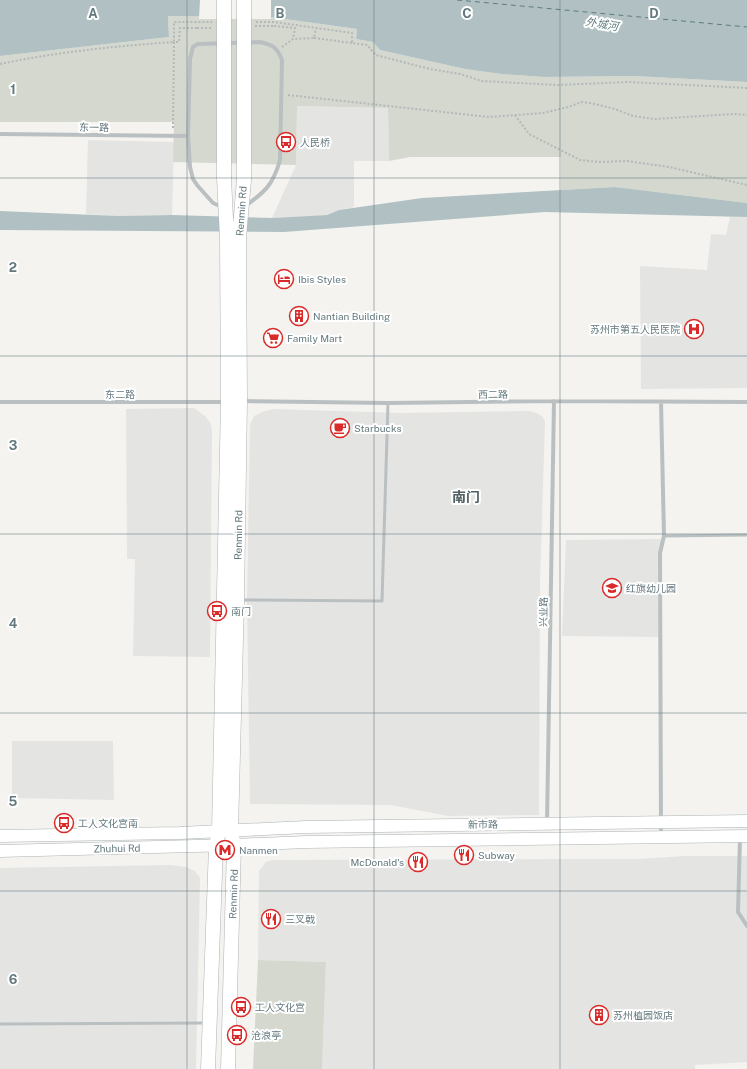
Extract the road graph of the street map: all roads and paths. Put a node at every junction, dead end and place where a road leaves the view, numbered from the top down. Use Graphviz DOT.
graph roads {
  1 [pos="224,0"];
  2 [pos="244,0"];
  3 [pos="213,22"];
  4 [pos="248,24"];
  5 [pos="197,28"];
  6 [pos="316,28"];
  7 [pos="314,38"];
  8 [pos="293,39"];
  9 [pos="174,42"];
  10 [pos="352,43"];
  11 [pos="278,50"];
  12 [pos="0,64"];
  13 [pos="747,88"];
  14 [pos="281,94"];
  15 [pos="747,114"];
  16 [pos="515,115"];
  17 [pos="0,134"];
  18 [pos="173,136"];
  19 [pos="188,136"];
  20 [pos="747,185"];
  21 [pos="226,209"];
  22 [pos="241,209"];
  23 [pos="233,238"];
  24 [pos="554,401"];
  25 [pos="0,402"];
  26 [pos="234,402"];
  27 [pos="661,402"];
  28 [pos="747,402"];
  29 [pos="388,403"];
  30 [pos="747,535"];
  31 [pos="664,536"];
  32 [pos="237,600"];
  33 [pos="747,821"];
  34 [pos="661,822"];
  35 [pos="547,823"];
  36 [pos="225,831"];
  37 [pos="0,836"];
  38 [pos="743,836"];
  39 [pos="661,837"];
  40 [pos="234,845"];
  41 [pos="216,846"];
  42 [pos="0,851"];
  43 [pos="747,926"];
  44 [pos="209,1022"];
  45 [pos="0,1024"];
  46 [pos="208,1069"];
  47 [pos="228,1069"];
  1 -- 21 [label="main road, Renmin Rd, bridge"];
  2 -- 4 [label="main road, Renmin Rd, bridge"];
  3 -- 9 [label="path"];
  4 -- 6 [label="path"];
  4 -- 8 [label="path, bridge"];
  4 -- 22 [label="main road, Renmin Rd, bridge"];
  5 -- 9 [label="path"];
  6 -- 7 [label="path"];
  6 -- 10 [label="path"];
  7 -- 8 [label="path"];
  7 -- 10 [label="path"];
  8 -- 11 [label="path"];
  9 -- 12 [label="path"];
  9 -- 18 [label="path"];
  10 -- 13 [label="path"];
  11 -- 14 [label="street"];
  11 -- 19 [label="street"];
  14 -- 16 [label="path"];
  14 -- 22 [label="street"];
  15 -- 16 [label="path"];
  16 -- 20 [label="path"];
  17 -- 18 [label="street, 东一路"];
  18 -- 19 [label="street, 东一路"];
  19 -- 21 [label="street"];
  21 -- 23 [label="main road, Renmin Rd"];
  22 -- 23 [label="main road, Renmin Rd"];
  23 -- 26 [label="main road, Renmin Rd"];
  24 -- 27 [label="street, 西二路"];
  24 -- 29 [label="street, 西二路"];
  24 -- 35 [label="street, 兴业路"];
  25 -- 26 [label="street, 东二路"];
  26 -- 29 [label="street, 西二路"];
  26 -- 32 [label="main road, Renmin Rd"];
  26 -- 36 [label="main road, Renmin Rd"];
  27 -- 28 [label="street, 西二路"];
  27 -- 31 [label="street"];
  29 -- 32 [label="lane"];
  30 -- 31 [label="lane"];
  31 -- 34 [label="street"];
  32 -- 36 [label="main road, Renmin Rd"];
  33 -- 34 [label="main road, 新市路"];
  34 -- 35 [label="main road, 新市路"];
  34 -- 39 [label="street"];
  35 -- 36 [label="main road, 新市路"];
  36 -- 37 [label="main road, Zhuhui Rd"];
  36 -- 40 [label="main road, Renmin Rd"];
  36 -- 41 [label="main road, Renmin Rd"];
  38 -- 39 [label="main road, 新市路"];
  38 -- 43 [label="street"];
  39 -- 40 [label="main road, 新市路"];
  40 -- 41 [label="main road, Zhuhui Rd"];
  40 -- 47 [label="main road, Renmin Rd"];
  41 -- 42 [label="main road, Zhuhui Rd"];
  41 -- 44 [label="main road, Renmin Rd"];
  44 -- 45 [label="lane"];
  44 -- 46 [label="main road, Renmin Rd"];
}
